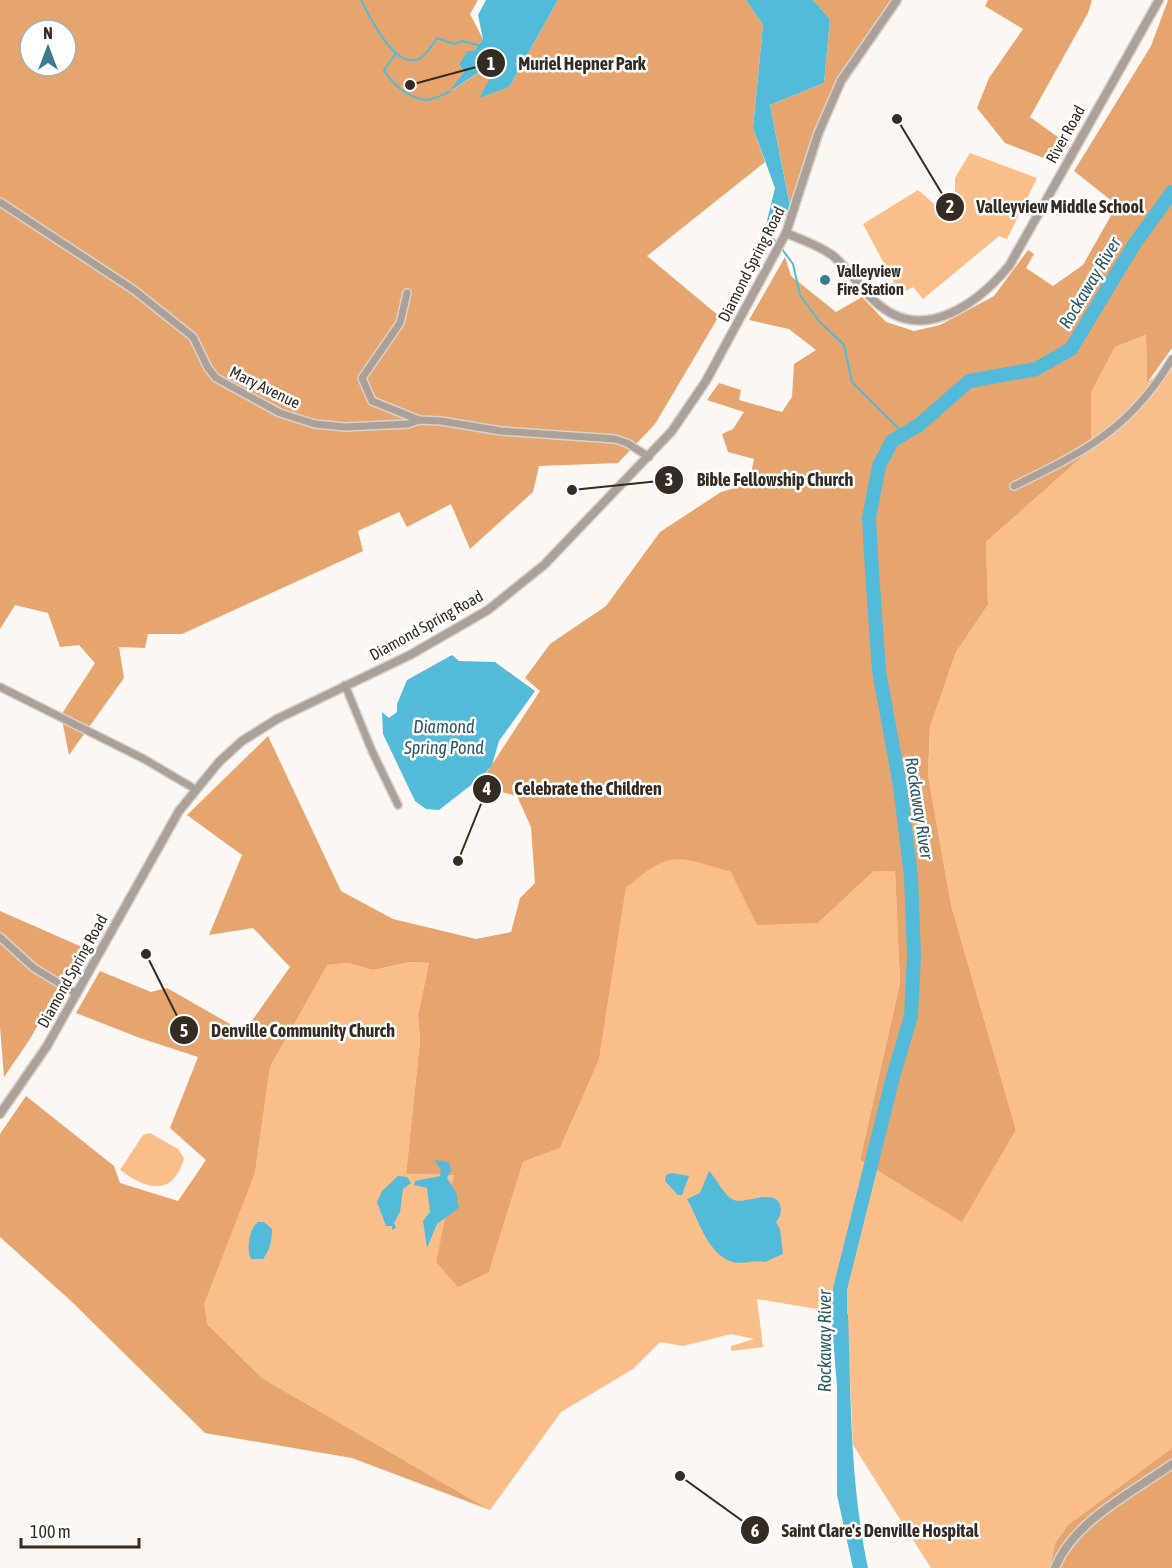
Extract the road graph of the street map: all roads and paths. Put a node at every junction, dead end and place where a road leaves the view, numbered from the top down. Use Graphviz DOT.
graph roads {
  1 [pos="897,0"];
  2 [pos="1159,0"];
  3 [pos="0,202"];
  4 [pos="784,238"];
  5 [pos="407,293"];
  6 [pos="1172,359"];
  7 [pos="419,420"];
  8 [pos="649,458"];
  9 [pos="1014,486"];
  10 [pos="345,685"];
  11 [pos="0,687"];
  12 [pos="195,789"];
  13 [pos="398,805"];
  14 [pos="0,937"];
  15 [pos="76,994"];
  16 [pos="0,1114"];
  17 [pos="1172,1464"];
  18 [pos="1055,1568"];
  1 -- 4 [label="street, Diamond Spring Road"];
  2 -- 4 [label="street, River Road"];
  3 -- 7 [label="street, Mary Avenue"];
  4 -- 8 [label="street, Diamond Spring Road"];
  5 -- 7 [label="street"];
  6 -- 9 [label="street"];
  7 -- 8 [label="street, Mary Avenue"];
  8 -- 10 [label="street, Diamond Spring Road"];
  10 -- 12 [label="street, Diamond Spring Road"];
  10 -- 13 [label="street"];
  11 -- 12 [label="street"];
  12 -- 15 [label="street, Diamond Spring Road"];
  14 -- 15 [label="street"];
  15 -- 16 [label="street, Diamond Spring Road"];
  17 -- 18 [label="street"];
}
